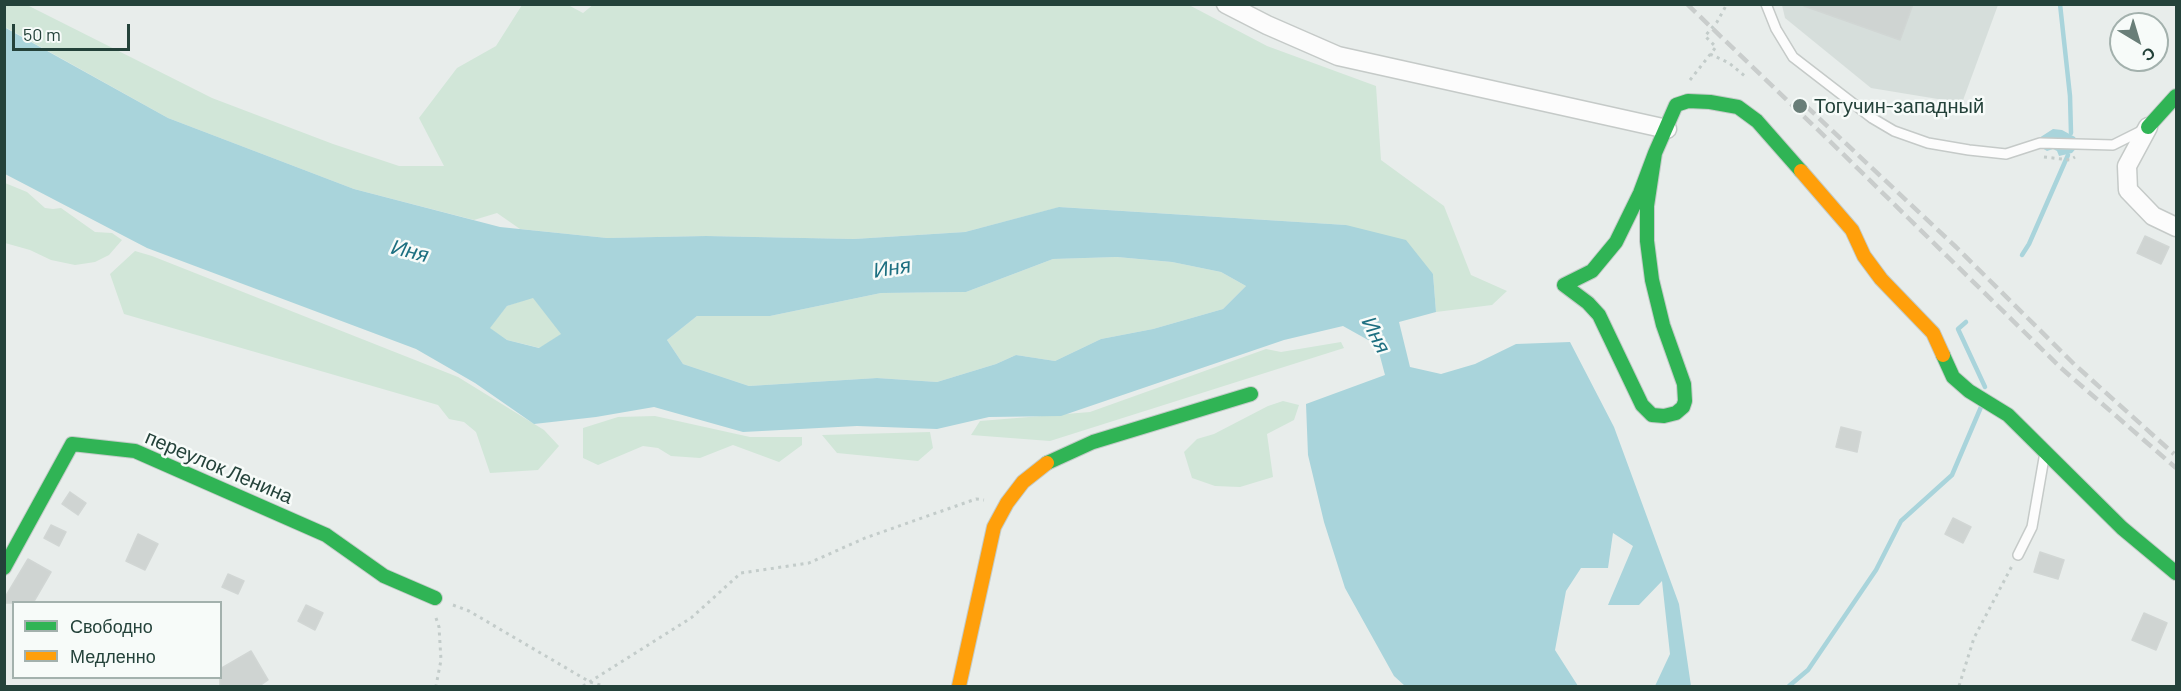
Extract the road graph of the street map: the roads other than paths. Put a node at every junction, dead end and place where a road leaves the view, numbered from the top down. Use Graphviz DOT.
graph roads {
  1 [pos="1226,4"];
  2 [pos="1766,4"];
  3 [pos="2176,96"];
  4 [pos="2148,127"];
  5 [pos="1666,129"];
  6 [pos="1655,153"];
  7 [pos="2176,226"];
  8 [pos="1251,394"];
  9 [pos="2045,453"];
  10 [pos="2018,555"];
  11 [pos="4,568"];
  12 [pos="2176,573"];
  13 [pos="431,596"];
  14 [pos="959,687"];
  1 -- 5 [label="street"];
  2 -- 4 [label="lane"];
  3 -- 4 [label="street"];
  4 -- 7 [label="street"];
  5 -- 6 [label="street"];
  5 -- 9 [label="street"];
  6 -- 6 [label="street"];
  8 -- 14 [label="street"];
  9 -- 10 [label="lane"];
  9 -- 12 [label="street"];
  11 -- 13 [label="street, переулок Ленина"];
}
